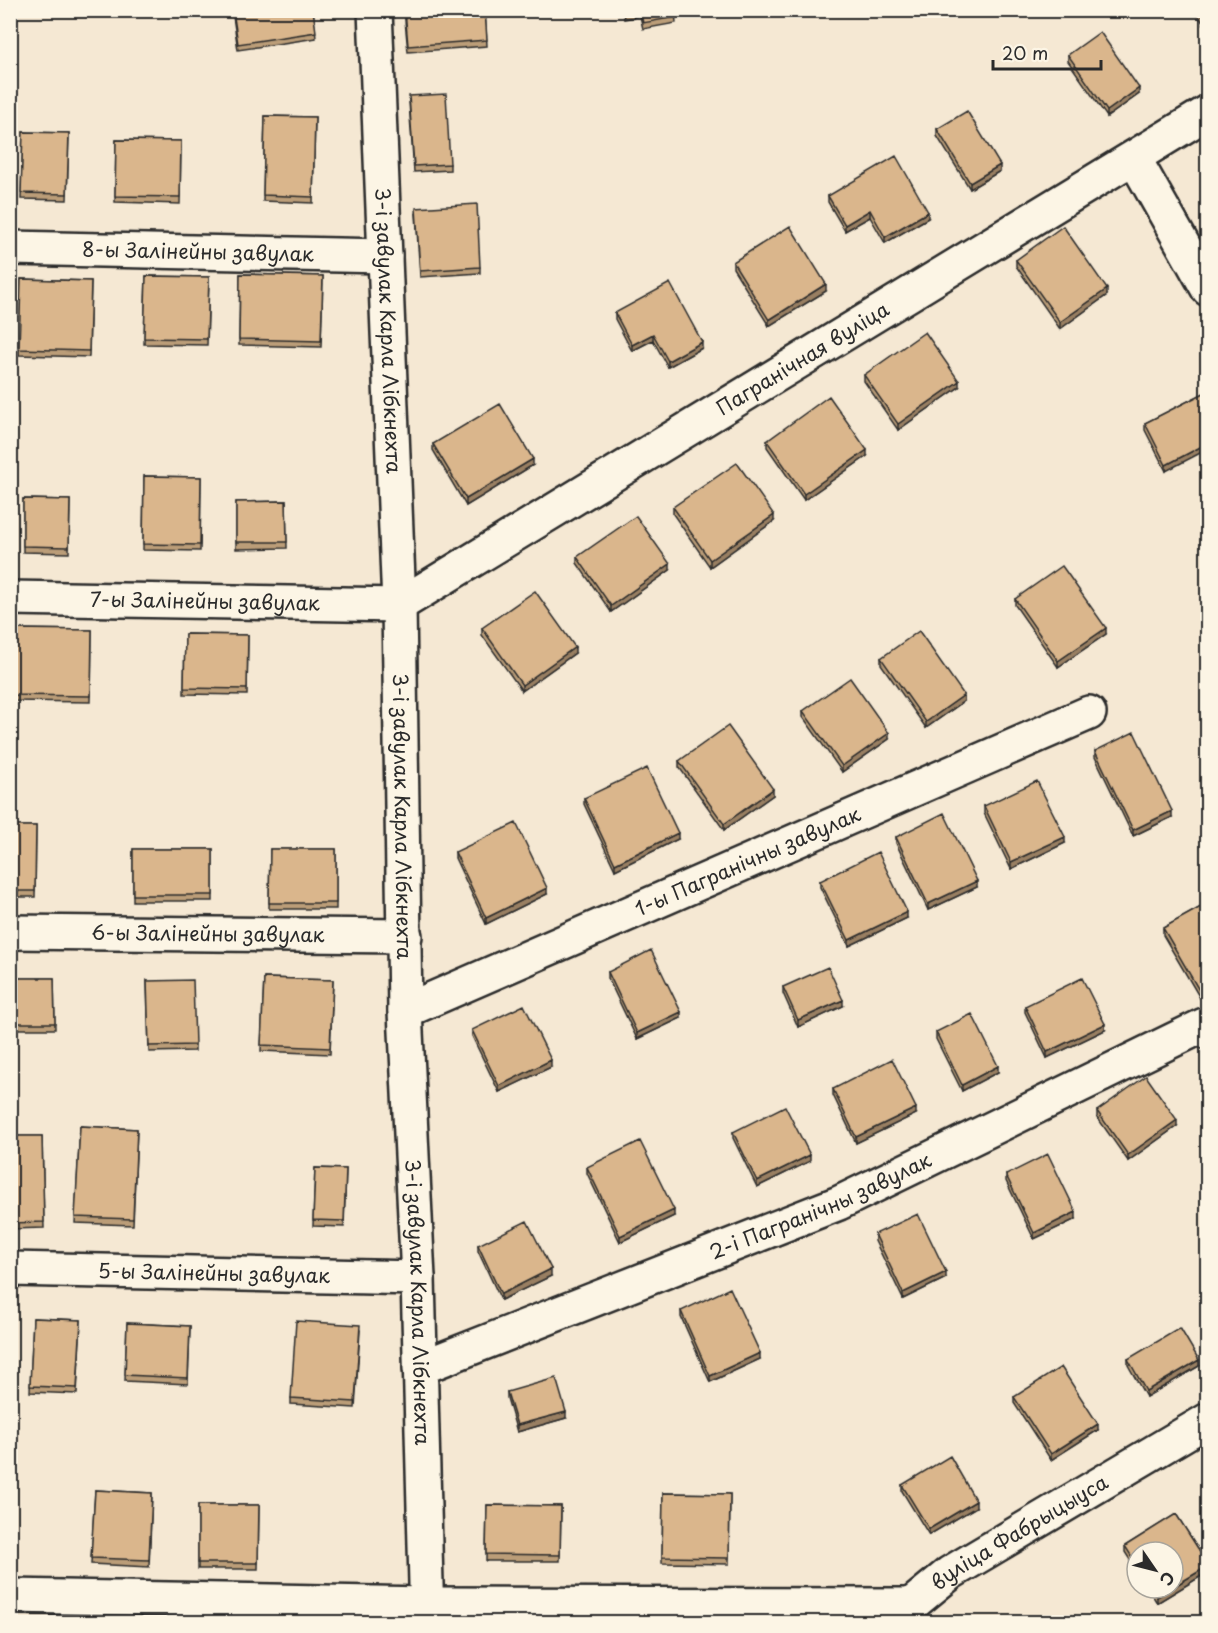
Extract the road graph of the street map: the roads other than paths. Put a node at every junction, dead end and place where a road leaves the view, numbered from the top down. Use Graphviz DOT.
graph roads {
  1 [pos="375,10"];
  2 [pos="1208,112"];
  3 [pos="1134,158"];
  4 [pos="10,248"];
  5 [pos="385,256"];
  6 [pos="1208,289"];
  7 [pos="10,598"];
  8 [pos="399,605"];
  9 [pos="1089,712"];
  10 [pos="10,932"];
  11 [pos="405,936"];
  12 [pos="405,1011"];
  13 [pos="1208,1032"];
  14 [pos="10,1269"];
  15 [pos="418,1278"];
  16 [pos="420,1368"];
  17 [pos="1208,1420"];
  18 [pos="10,1596"];
  19 [pos="427,1613"];
  20 [pos="902,1614"];
  1 -- 5 [label="street, 3-і завулак Карла Лібкнехта"];
  2 -- 3 [label="street, Пагранічная вуліца"];
  3 -- 6 [label="street"];
  3 -- 8 [label="street, Пагранічная вуліца"];
  4 -- 5 [label="street, 8-ы Залінейны завулак"];
  5 -- 8 [label="street, 3-і завулак Карла Лібкнехта"];
  7 -- 8 [label="street, 7-ы Залінейны завулак"];
  8 -- 11 [label="street, 3-і завулак Карла Лібкнехта"];
  9 -- 12 [label="street, 1-ы Пагранічны завулак"];
  10 -- 11 [label="street, 6-ы Залінейны завулак"];
  11 -- 12 [label="street, 3-і завулак Карла Лібкнехта"];
  12 -- 15 [label="street, 3-і завулак Карла Лібкнехта"];
  13 -- 16 [label="street, 2-і Пагранічны завулак"];
  14 -- 15 [label="street, 5-ы Залінейны завулак"];
  15 -- 16 [label="street, 3-і завулак Карла Лібкнехта"];
  16 -- 19 [label="street, 3-і завулак Карла Лібкнехта"];
  17 -- 20 [label="street, вуліца Фабрыцыуса"];
  18 -- 19 [label="street, вуліца Фабрыцыуса"];
  19 -- 20 [label="street, вуліца Фабрыцыуса"];
}
